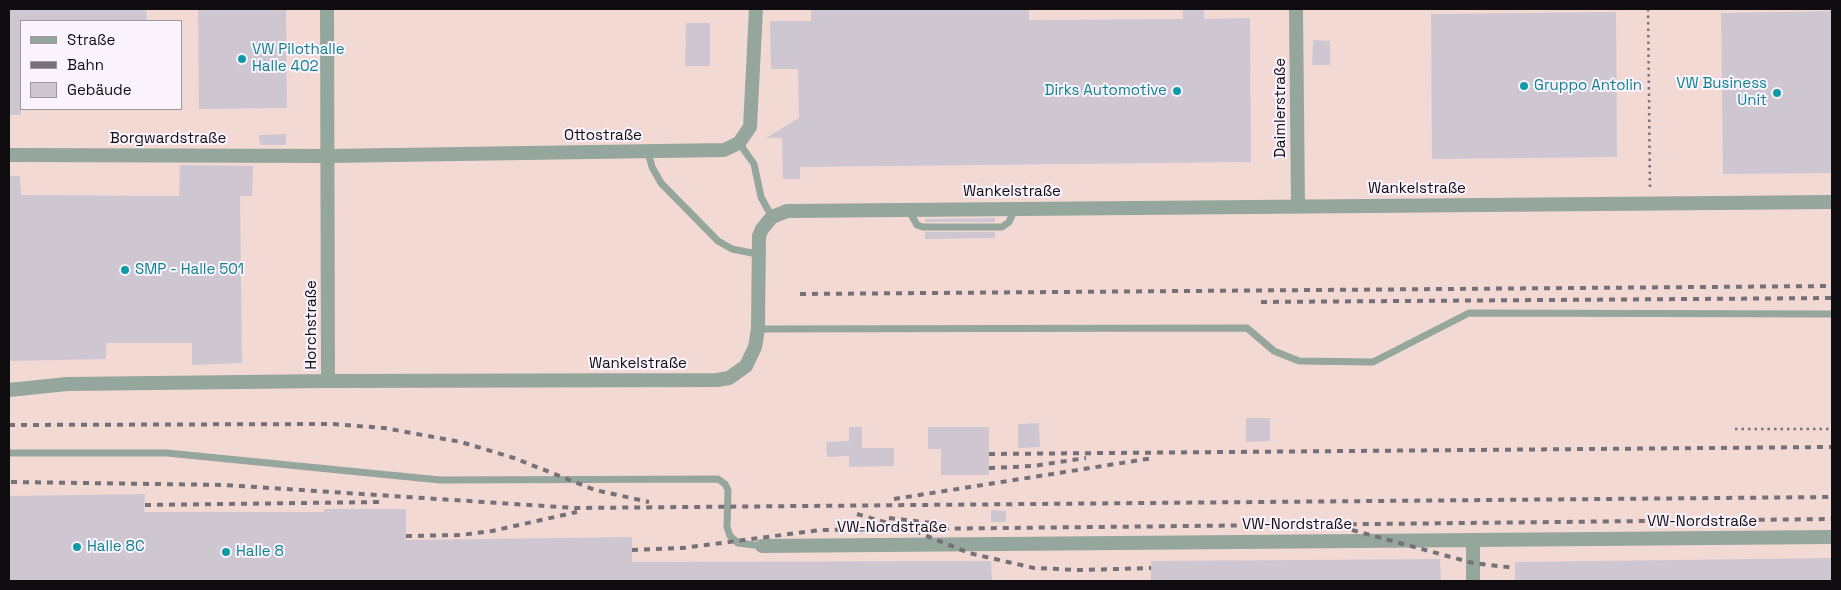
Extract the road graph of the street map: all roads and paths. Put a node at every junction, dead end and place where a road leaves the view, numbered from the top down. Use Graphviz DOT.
graph roads {
  1 [pos="327,9"];
  2 [pos="756,9"];
  3 [pos="1296,9"];
  4 [pos="1648,9"];
  5 [pos="740,143"];
  6 [pos="648,152"];
  7 [pos="9,155"];
  8 [pos="328,156"];
  9 [pos="1832,202"];
  10 [pos="1650,204"];
  11 [pos="1298,206"];
  12 [pos="772,217"];
  13 [pos="757,254"];
  14 [pos="1832,314"];
  15 [pos="758,329"];
  16 [pos="328,381"];
  17 [pos="9,390"];
  18 [pos="1735,429"];
  19 [pos="1832,429"];
  20 [pos="9,453"];
  21 [pos="1832,538"];
  22 [pos="1473,540"];
  23 [pos="762,546"];
  24 [pos="1473,581"];
  1 -- 8 [label="street, Horchstraße"];
  2 -- 5 [label="street"];
  3 -- 11 [label="street, Daimlerstraße"];
  4 -- 10 [label="path"];
  5 -- 6 [label="street, Ottostraße"];
  5 -- 12 [label="lane"];
  6 -- 8 [label="street, Ottostraße"];
  6 -- 13 [label="lane"];
  7 -- 8 [label="street, Borgwardstraße"];
  8 -- 16 [label="street, Horchstraße"];
  9 -- 10 [label="street, Wankelstraße"];
  10 -- 11 [label="street, Wankelstraße"];
  11 -- 12 [label="street, Wankelstraße"];
  12 -- 13 [label="street, Wankelstraße"];
  13 -- 15 [label="street, Wankelstraße"];
  14 -- 15 [label="lane"];
  15 -- 16 [label="street, Wankelstraße"];
  16 -- 17 [label="street, Horchstraße"];
  18 -- 19 [label="path"];
  20 -- 23 [label="lane"];
  21 -- 22 [label="street, VW-Nordstraße"];
  22 -- 23 [label="street, VW-Nordstraße"];
  22 -- 24 [label="street"];
}
